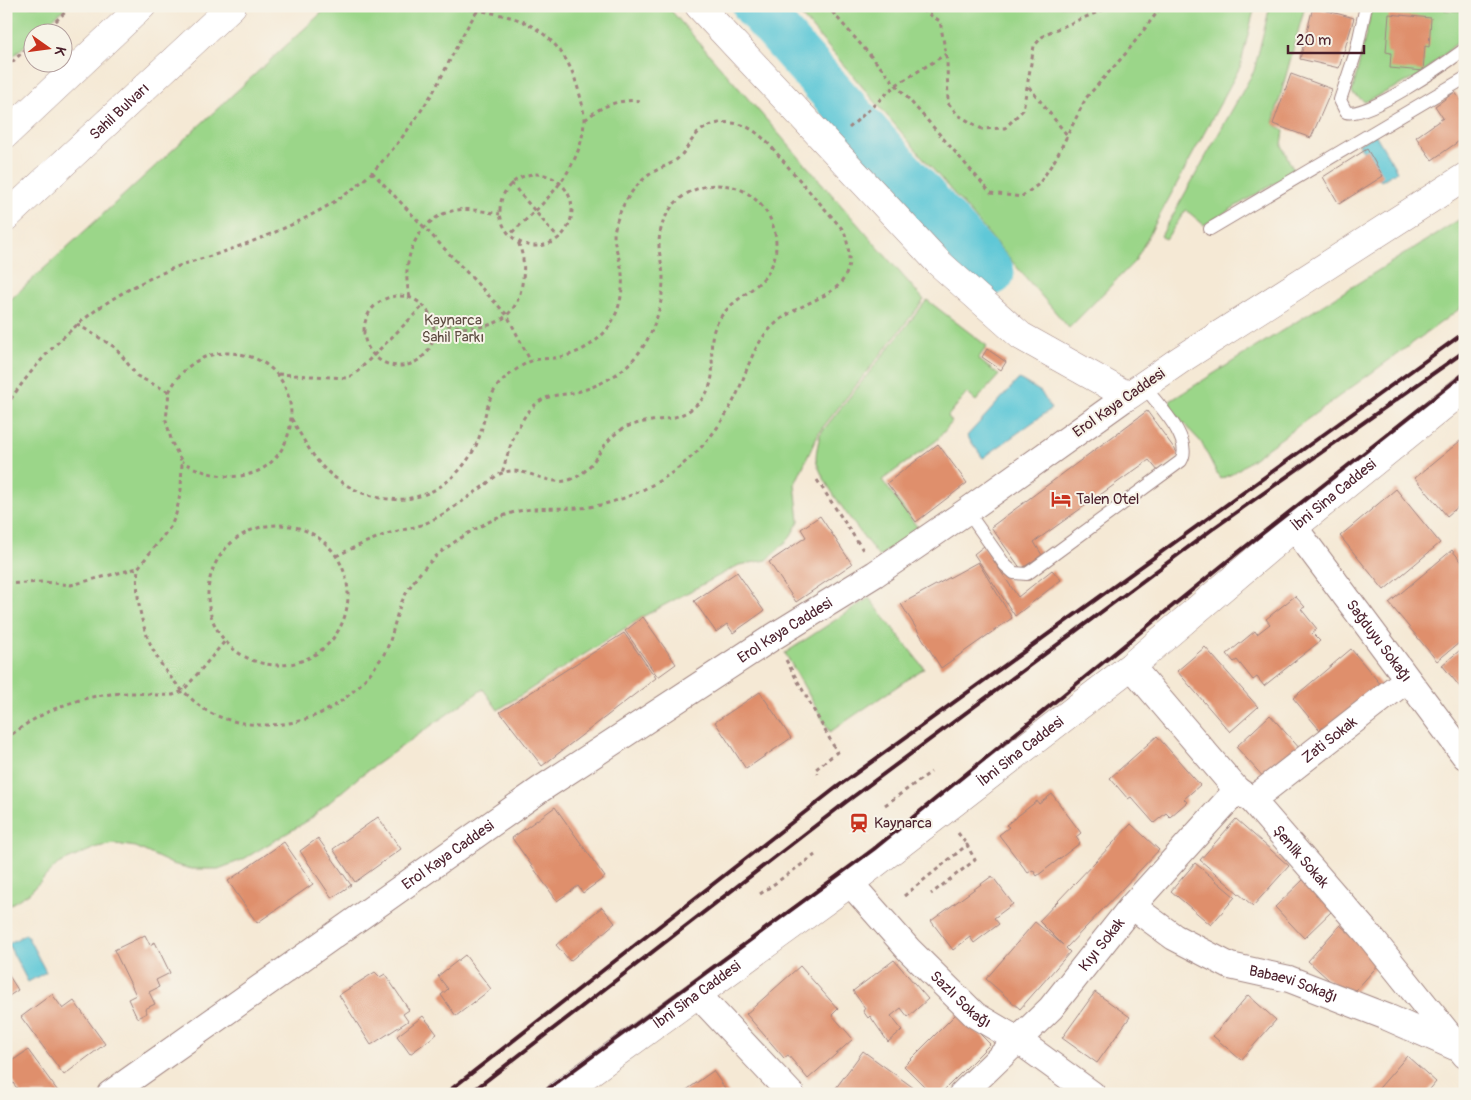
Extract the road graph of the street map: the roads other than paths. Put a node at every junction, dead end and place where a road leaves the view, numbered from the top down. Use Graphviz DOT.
graph roads {
  1 [pos="142,6"];
  2 [pos="232,6"];
  3 [pos="699,6"];
  4 [pos="1366,6"];
  5 [pos="1465,49"];
  6 [pos="1465,78"];
  7 [pos="6,134"];
  8 [pos="1465,177"];
  9 [pos="6,217"];
  10 [pos="1210,229"];
  11 [pos="1465,388"];
  12 [pos="1136,391"];
  13 [pos="967,511"];
  14 [pos="1294,527"];
  15 [pos="1131,666"];
  16 [pos="1406,680"];
  17 [pos="1465,756"];
  18 [pos="1245,795"];
  19 [pos="850,883"];
  20 [pos="1132,906"];
  21 [pos="698,995"];
  22 [pos="1019,1041"];
  23 [pos="1463,1052"];
  24 [pos="110,1094"];
  25 [pos="560,1094"];
  26 [pos="791,1094"];
  27 [pos="962,1094"];
  28 [pos="1092,1094"];
  1 -- 7 [label="main road"];
  2 -- 9 [label="main road, Sahil Bulvarı"];
  3 -- 12 [label="main road"];
  4 -- 5 [label="lane"];
  6 -- 10 [label="lane"];
  8 -- 12 [label="main road, Erol Kaya Caddesi"];
  11 -- 14 [label="main road, İbni Sina Caddesi"];
  12 -- 13 [label="street, Erol Kaya Caddesi"];
  12 -- 13 [label="lane"];
  13 -- 24 [label="street, Erol Kaya Caddesi"];
  14 -- 15 [label="main road, İbni Sina Caddesi"];
  14 -- 16 [label="street, Sağduyu Sokağı"];
  15 -- 18 [label="street, Şenlik Sokak"];
  15 -- 19 [label="main road, İbni Sina Caddesi"];
  16 -- 17 [label="street, Sağduyu Sokağı"];
  16 -- 18 [label="street, Zati Sokak"];
  18 -- 20 [label="street, Kıyı Sokak"];
  18 -- 23 [label="street, Şenlik Sokak"];
  19 -- 21 [label="main road, İbni Sina Caddesi"];
  19 -- 22 [label="street, Sazlı Sokağı"];
  20 -- 22 [label="street, Kıyı Sokak"];
  20 -- 23 [label="street, Babaevi Sokağı"];
  21 -- 25 [label="main road, İbni Sina Caddesi"];
  21 -- 26 [label="street"];
  22 -- 27 [label="street, Kıyı Sokak"];
  22 -- 28 [label="street, Sazlı Sokağı"];
}
